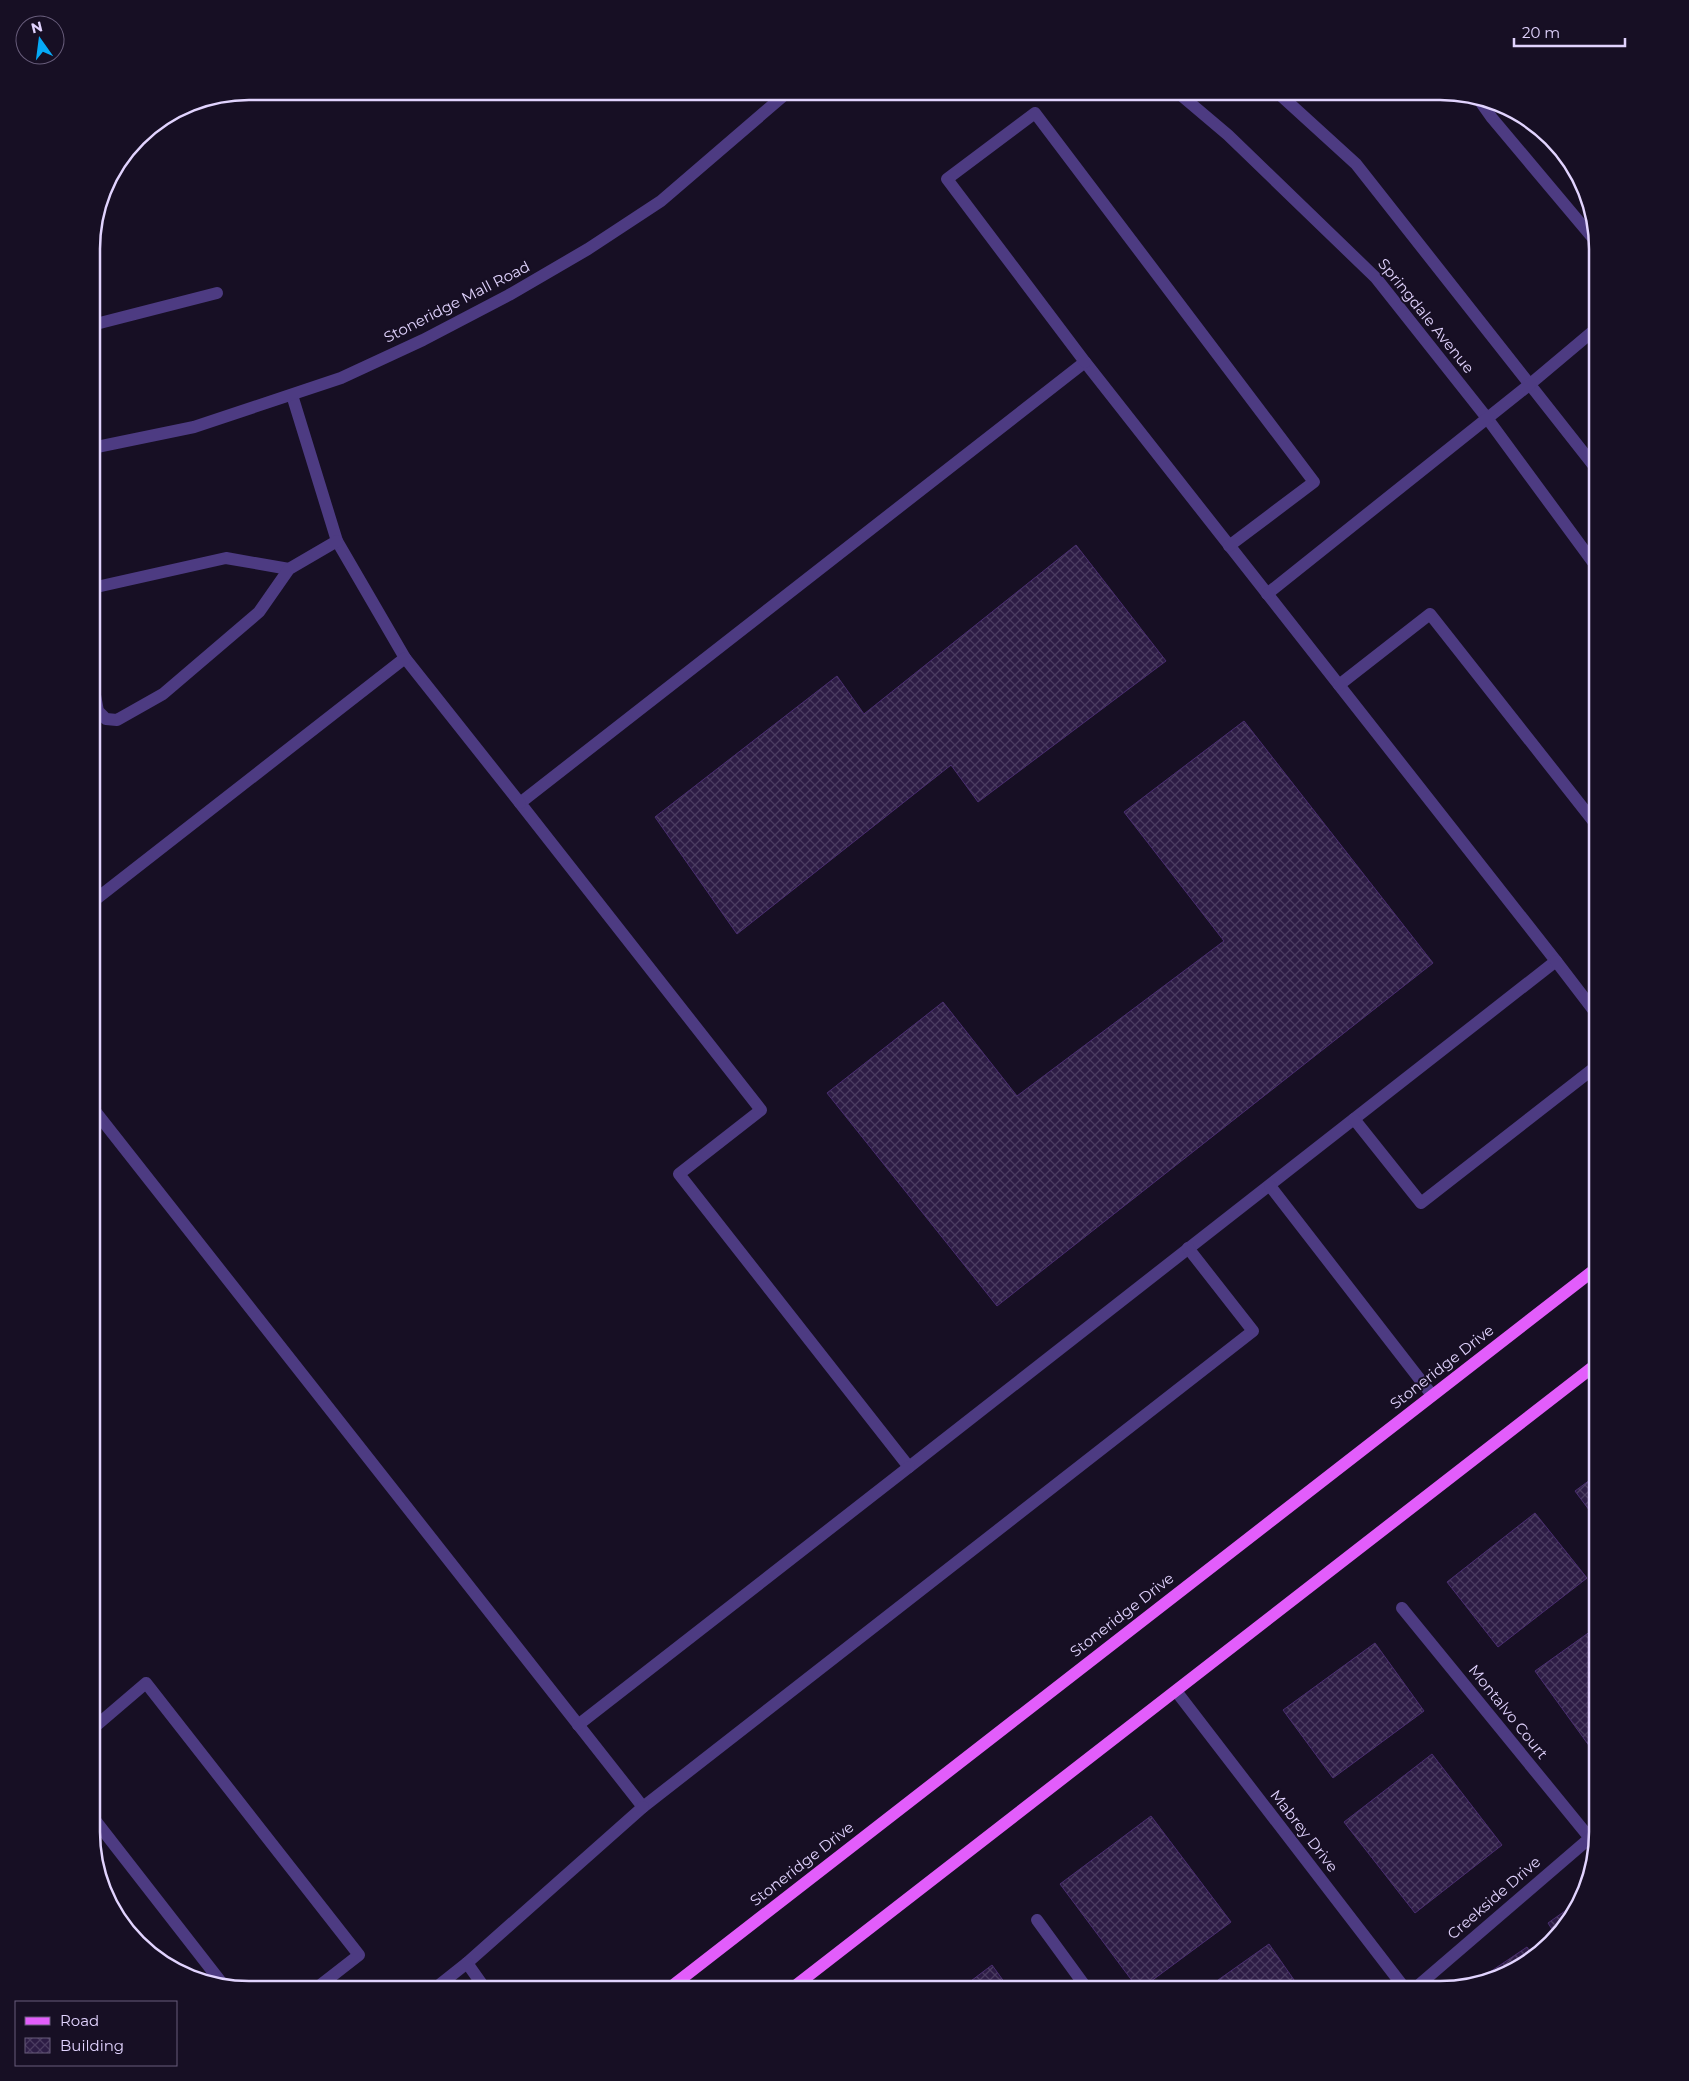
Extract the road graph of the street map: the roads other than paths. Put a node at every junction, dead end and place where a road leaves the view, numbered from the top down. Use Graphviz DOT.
graph roads {
  1 [pos="779,100"];
  2 [pos="1185,100"];
  3 [pos="1286,100"];
  4 [pos="1484,107"];
  5 [pos="1588,232"];
  6 [pos="217,293"];
  7 [pos="100,323"];
  8 [pos="1589,335"];
  9 [pos="1085,362"];
  10 [pos="1529,385"];
  11 [pos="292,395"];
  12 [pos="1487,418"];
  13 [pos="100,446"];
  14 [pos="1589,460"];
  15 [pos="337,541"];
  16 [pos="1229,546"];
  17 [pos="1589,557"];
  18 [pos="289,569"];
  19 [pos="100,586"];
  20 [pos="1267,594"];
  21 [pos="405,658"];
  22 [pos="1339,685"];
  23 [pos="100,713"];
  24 [pos="520,803"];
  25 [pos="1589,816"];
  26 [pos="100,897"];
  27 [pos="1556,961"];
  28 [pos="1589,1004"];
  29 [pos="1589,1072"];
  30 [pos="100,1117"];
  31 [pos="1354,1118"];
  32 [pos="1270,1186"];
  33 [pos="1188,1248"];
  34 [pos="1589,1273"];
  35 [pos="1589,1370"];
  36 [pos="1432,1395"];
  37 [pos="909,1467"];
  38 [pos="1402,1608"];
  39 [pos="1176,1692"];
  40 [pos="100,1722"];
  41 [pos="578,1725"];
  42 [pos="643,1807"];
  43 [pos="100,1827"];
  44 [pos="1589,1829"];
  45 [pos="1589,1838"];
  46 [pos="1037,1920"];
  47 [pos="466,1963"];
  48 [pos="218,1978"];
  49 [pos="326,1981"];
  50 [pos="444,1981"];
  51 [pos="479,1981"];
  52 [pos="678,1981"];
  53 [pos="802,1981"];
  54 [pos="1081,1981"];
  55 [pos="1399,1981"];
  56 [pos="1423,1981"];
  1 -- 11 [label="street, Stoneridge Mall Road"];
  2 -- 12 [label="street, Springdale Avenue"];
  3 -- 10 [label="street"];
  4 -- 5 [label="street"];
  6 -- 7 [label="street"];
  8 -- 10 [label="street"];
  9 -- 16 [label="street"];
  9 -- 16 [label="street"];
  9 -- 24 [label="street"];
  10 -- 12 [label="street"];
  10 -- 14 [label="street"];
  11 -- 13 [label="street, Stoneridge Mall Road"];
  11 -- 15 [label="street"];
  12 -- 17 [label="street, Springdale Avenue"];
  12 -- 20 [label="street"];
  15 -- 18 [label="street"];
  15 -- 21 [label="street"];
  16 -- 20 [label="street"];
  18 -- 19 [label="street"];
  18 -- 23 [label="street"];
  20 -- 22 [label="street"];
  21 -- 24 [label="street"];
  21 -- 26 [label="street"];
  22 -- 25 [label="street"];
  22 -- 27 [label="street"];
  24 -- 37 [label="street"];
  27 -- 28 [label="street"];
  27 -- 31 [label="street"];
  29 -- 31 [label="street"];
  30 -- 41 [label="street"];
  31 -- 32 [label="street"];
  32 -- 33 [label="street"];
  32 -- 36 [label="street"];
  33 -- 37 [label="street"];
  33 -- 42 [label="street"];
  34 -- 36 [label="main road, Stoneridge Drive"];
  35 -- 39 [label="main road"];
  36 -- 52 [label="main road, Stoneridge Drive"];
  37 -- 41 [label="street"];
  38 -- 44 [label="street, Montalvo Court"];
  39 -- 53 [label="main road"];
  39 -- 55 [label="street, Mabrey Drive"];
  40 -- 49 [label="street"];
  41 -- 42 [label="street"];
  42 -- 47 [label="street"];
  43 -- 48 [label="street"];
  45 -- 56 [label="street, Creekside Drive"];
  46 -- 54 [label="street"];
  47 -- 50 [label="street"];
  47 -- 51 [label="street"];
}
